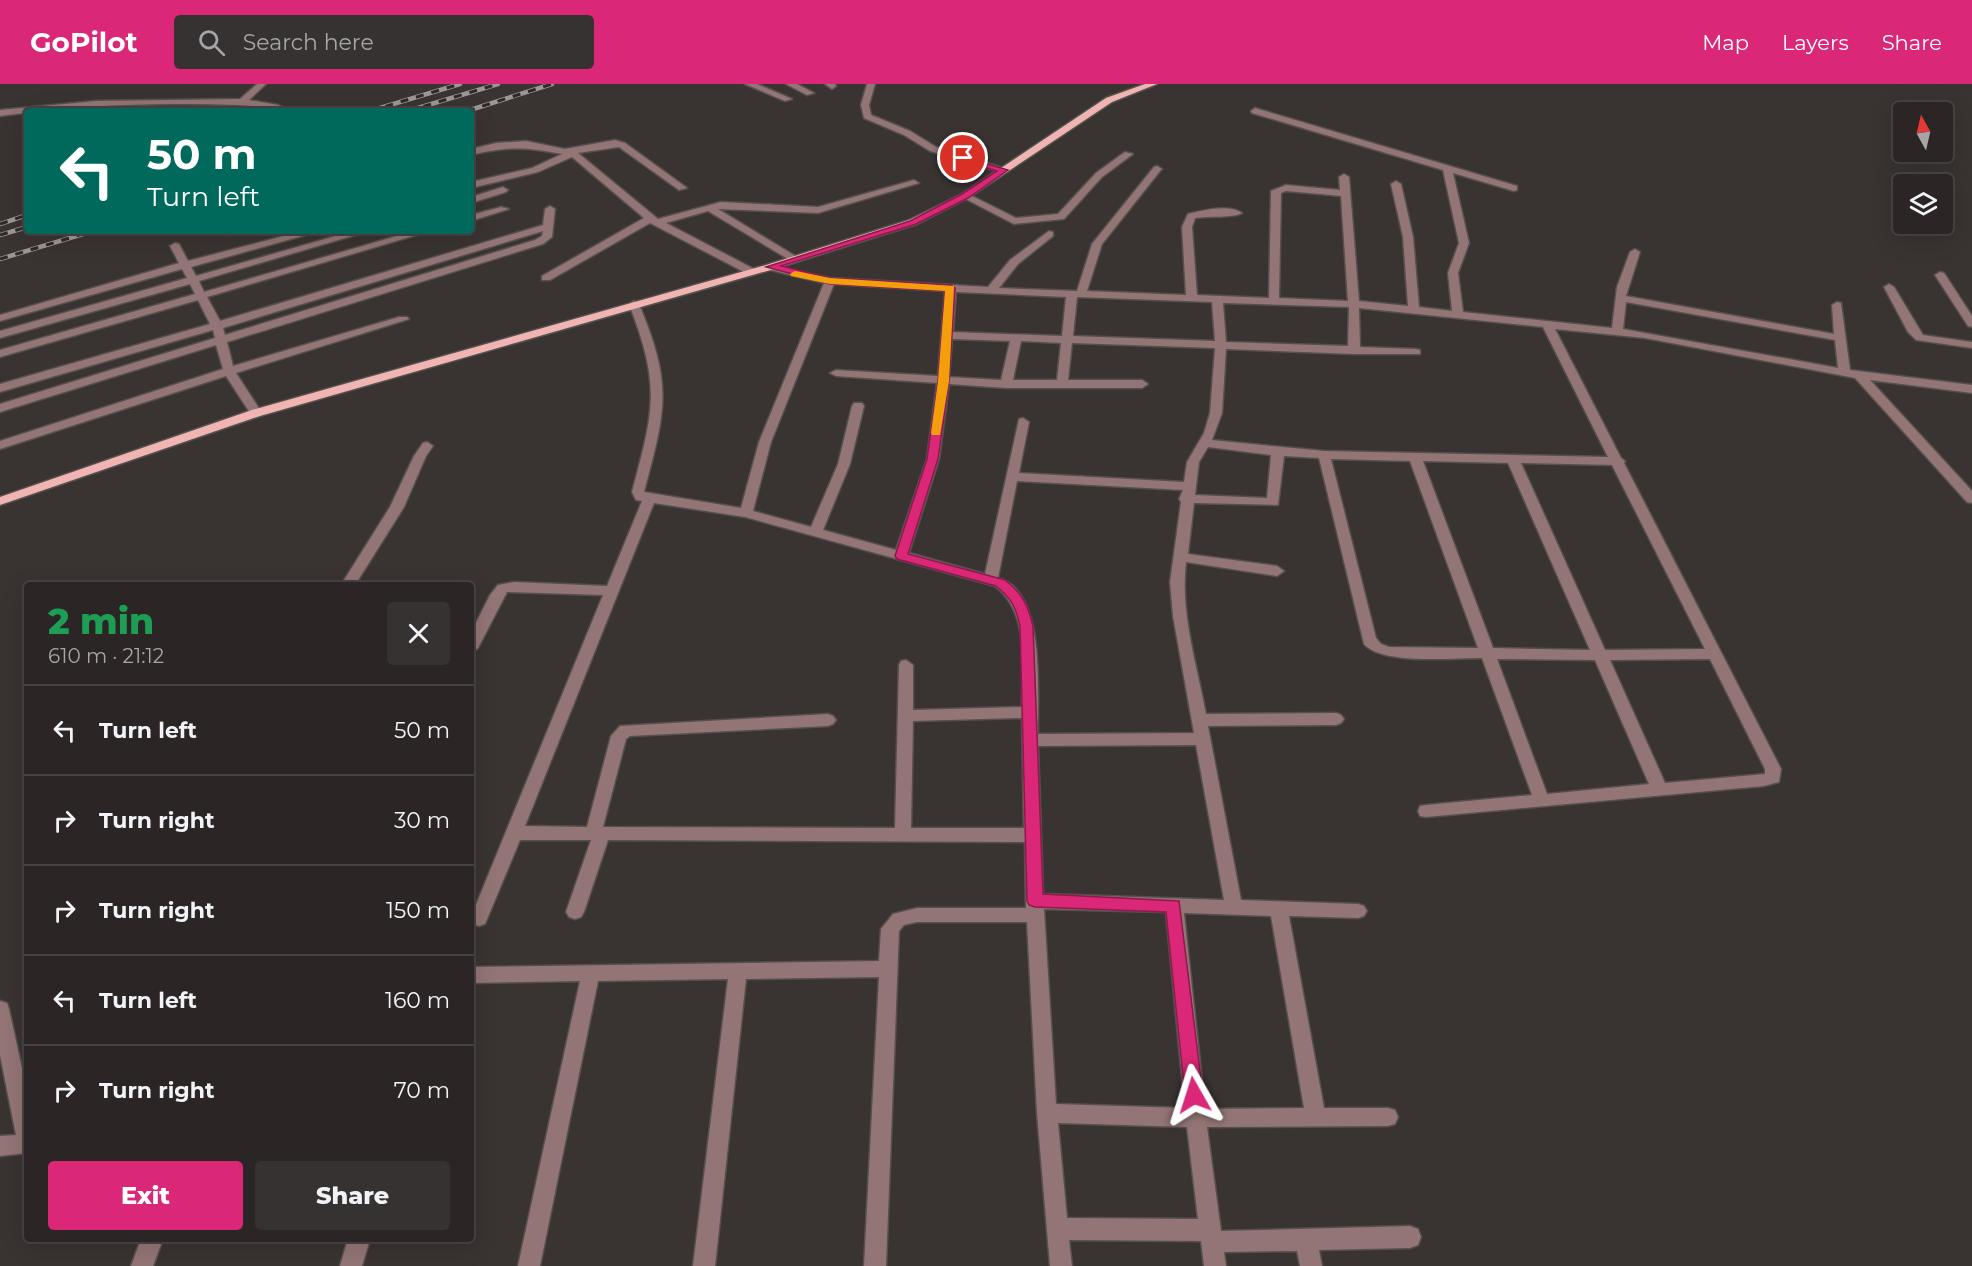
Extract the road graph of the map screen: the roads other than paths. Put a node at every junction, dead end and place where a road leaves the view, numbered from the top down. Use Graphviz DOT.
graph roads {
  1 [pos="262,84"];
  2 [pos="749,84"];
  3 [pos="790,84"];
  4 [pos="871,84"];
  5 [pos="1153,84"];
  6 [pos="810,93"];
  7 [pos="788,99"];
  8 [pos="242,102"];
  9 [pos="50,108"];
  10 [pos="277,108"];
  11 [pos="24,111"];
  12 [pos="1255,111"];
  13 [pos="0,113"];
  14 [pos="474,151"];
  15 [pos="567,152"];
  16 [pos="1128,154"];
  17 [pos="1447,168"];
  18 [pos="1157,169"];
  19 [pos="1004,170"];
  20 [pos="1344,177"];
  21 [pos="914,183"];
  22 [pos="474,184"];
  23 [pos="1396,184"];
  24 [pos="682,188"];
  25 [pos="1514,188"];
  26 [pos="503,190"];
  27 [pos="1345,193"];
  28 [pos="965,196"];
  29 [pos="474,199"];
  30 [pos="708,207"];
  31 [pos="504,209"];
  32 [pos="550,209"];
  33 [pos="1237,213"];
  34 [pos="474,217"];
  35 [pos="654,220"];
  36 [pos="549,226"];
  37 [pos="304,234"];
  38 [pos="353,234"];
  39 [pos="414,234"];
  40 [pos="1049,234"];
  41 [pos="176,246"];
  42 [pos="1635,252"];
  43 [pos="793,259"];
  44 [pos="185,265"];
  45 [pos="770,267"];
  46 [pos="752,272"];
  47 [pos="1940,275"];
  48 [pos="546,278"];
  49 [pos="193,279"];
  50 [pos="830,281"];
  51 [pos="1889,287"];
  52 [pos="951,288"];
  53 [pos="991,291"];
  54 [pos="1077,294"];
  55 [pos="201,295"];
  56 [pos="1192,297"];
  57 [pos="1217,298"];
  58 [pos="1620,298"];
  59 [pos="1274,301"];
  60 [pos="634,304"];
  61 [pos="1354,304"];
  62 [pos="1837,305"];
  63 [pos="1414,310"];
  64 [pos="1458,314"];
  65 [pos="0,318"];
  66 [pos="403,319"];
  67 [pos="1547,324"];
  68 [pos="1972,324"];
  69 [pos="218,326"];
  70 [pos="1617,332"];
  71 [pos="0,335"];
  72 [pos="947,335"];
  73 [pos="1016,337"];
  74 [pos="1840,338"];
  75 [pos="1067,339"];
  76 [pos="221,342"];
  77 [pos="1221,345"];
  78 [pos="1972,345"];
  79 [pos="1354,351"];
  80 [pos="1416,352"];
  81 [pos="0,354"];
  82 [pos="229,371"];
  83 [pos="1844,372"];
  84 [pos="836,373"];
  85 [pos="1859,375"];
  86 [pos="944,381"];
  87 [pos="1006,384"];
  88 [pos="1142,384"];
  89 [pos="1062,385"];
  90 [pos="0,388"];
  91 [pos="1972,389"];
  92 [pos="858,406"];
  93 [pos="0,408"];
  94 [pos="256,413"];
  95 [pos="1023,422"];
  96 [pos="1203,443"];
  97 [pos="0,445"];
  98 [pos="427,446"];
  99 [pos="1278,453"];
  100 [pos="1324,455"];
  101 [pos="1415,457"];
  102 [pos="1514,459"];
  103 [pos="1619,461"];
  104 [pos="1012,477"];
  105 [pos="1970,492"];
  106 [pos="1187,493"];
  107 [pos="649,500"];
  108 [pos="0,501"];
  109 [pos="746,513"];
  110 [pos="816,532"];
  111 [pos="901,556"];
  112 [pos="1180,557"];
  113 [pos="1277,571"];
  114 [pos="991,580"];
  115 [pos="350,582"];
  116 [pos="612,591"];
  117 [pos="474,642"];
  118 [pos="1487,653"];
  119 [pos="1716,654"];
  120 [pos="1600,655"];
  121 [pos="906,665"];
  122 [pos="1029,712"];
  123 [pos="904,716"];
  124 [pos="1336,719"];
  125 [pos="828,720"];
  126 [pos="1200,720"];
  127 [pos="1203,739"];
  128 [pos="1030,740"];
  129 [pos="1660,790"];
  130 [pos="1542,801"];
  131 [pos="1426,812"];
  132 [pos="514,833"];
  133 [pos="598,834"];
  134 [pos="903,835"];
  135 [pos="1033,836"];
  136 [pos="1174,905"];
  137 [pos="1234,907"];
  138 [pos="1035,908"];
  139 [pos="1280,908"];
  140 [pos="1358,911"];
  141 [pos="575,912"];
  142 [pos="479,919"];
  143 [pos="888,969"];
  144 [pos="738,971"];
  145 [pos="591,973"];
  146 [pos="474,975"];
  147 [pos="0,1009"];
  148 [pos="1047,1113"];
  149 [pos="1388,1117"];
  150 [pos="1196,1118"];
  151 [pos="1316,1118"];
  152 [pos="24,1124"];
  153 [pos="24,1143"];
  154 [pos="0,1146"];
  155 [pos="1058,1229"];
  156 [pos="1211,1236"];
  157 [pos="1410,1237"];
  158 [pos="1306,1239"];
  159 [pos="151,1242"];
  160 [pos="358,1242"];
  161 [pos="142,1266"];
  162 [pos="351,1266"];
  163 [pos="529,1266"];
  164 [pos="704,1266"];
  165 [pos="875,1266"];
  166 [pos="1061,1266"];
  167 [pos="1215,1266"];
  168 [pos="1311,1266"];
  1 -- 8 [label="street"];
  2 -- 7 [label="street"];
  3 -- 6 [label="street"];
  4 -- 19 [label="street"];
  5 -- 19 [label="main road"];
  8 -- 9 [label="street"];
  8 -- 10 [label="street"];
  11 -- 13 [label="street"];
  12 -- 17 [label="street"];
  14 -- 15 [label="street"];
  15 -- 22 [label="street"];
  15 -- 24 [label="street"];
  15 -- 35 [label="street"];
  16 -- 28 [label="street"];
  17 -- 25 [label="street"];
  17 -- 64 [label="street"];
  18 -- 54 [label="street"];
  19 -- 28 [label="main road"];
  20 -- 27 [label="street"];
  21 -- 30 [label="street"];
  23 -- 63 [label="street"];
  26 -- 29 [label="street"];
  27 -- 59 [label="street"];
  27 -- 61 [label="street"];
  28 -- 43 [label="main road"];
  30 -- 35 [label="street"];
  30 -- 43 [label="street"];
  31 -- 34 [label="street"];
  32 -- 36 [label="street"];
  33 -- 56 [label="street"];
  35 -- 46 [label="street"];
  35 -- 48 [label="street"];
  36 -- 69 [label="street"];
  36 -- 76 [label="street"];
  37 -- 44 [label="street"];
  38 -- 49 [label="street"];
  39 -- 55 [label="street"];
  40 -- 53 [label="street"];
  41 -- 44 [label="street"];
  42 -- 58 [label="street"];
  43 -- 45 [label="main road"];
  44 -- 49 [label="street"];
  44 -- 65 [label="street"];
  45 -- 46 [label="main road"];
  45 -- 50 [label="street"];
  46 -- 60 [label="main road"];
  47 -- 68 [label="street"];
  49 -- 55 [label="street"];
  49 -- 71 [label="street"];
  50 -- 52 [label="street"];
  50 -- 109 [label="street"];
  51 -- 78 [label="street"];
  52 -- 53 [label="street"];
  52 -- 72 [label="street"];
  53 -- 54 [label="street"];
  54 -- 56 [label="street"];
  54 -- 75 [label="street"];
  55 -- 69 [label="street"];
  55 -- 81 [label="street"];
  56 -- 57 [label="street"];
  57 -- 59 [label="street"];
  57 -- 77 [label="street"];
  58 -- 70 [label="street"];
  58 -- 74 [label="street"];
  59 -- 61 [label="street"];
  60 -- 94 [label="main road"];
  60 -- 107 [label="street"];
  61 -- 63 [label="street"];
  61 -- 79 [label="street"];
  62 -- 74 [label="street"];
  63 -- 64 [label="street"];
  64 -- 67 [label="street"];
  66 -- 82 [label="street"];
  67 -- 70 [label="street"];
  67 -- 103 [label="street"];
  69 -- 76 [label="street"];
  69 -- 90 [label="street"];
  70 -- 83 [label="street"];
  72 -- 73 [label="street"];
  72 -- 86 [label="street"];
  73 -- 75 [label="street"];
  73 -- 87 [label="street"];
  74 -- 83 [label="street"];
  75 -- 77 [label="street"];
  75 -- 89 [label="street"];
  76 -- 82 [label="street"];
  76 -- 93 [label="street"];
  77 -- 79 [label="street"];
  77 -- 96 [label="street"];
  79 -- 80 [label="street"];
  82 -- 94 [label="street"];
  82 -- 97 [label="street"];
  83 -- 85 [label="street"];
  84 -- 86 [label="street"];
  85 -- 91 [label="street"];
  85 -- 105 [label="street"];
  86 -- 87 [label="street"];
  86 -- 111 [label="street"];
  87 -- 89 [label="street"];
  88 -- 89 [label="street"];
  92 -- 110 [label="street"];
  94 -- 108 [label="main road"];
  95 -- 104 [label="street"];
  96 -- 99 [label="street"];
  96 -- 106 [label="street"];
  98 -- 115 [label="street"];
  99 -- 100 [label="street"];
  99 -- 106 [label="street"];
  100 -- 101 [label="street"];
  100 -- 118 [label="street"];
  101 -- 102 [label="street"];
  101 -- 118 [label="street"];
  102 -- 103 [label="street"];
  102 -- 120 [label="street"];
  103 -- 119 [label="street"];
  104 -- 106 [label="street"];
  104 -- 114 [label="street"];
  106 -- 112 [label="street"];
  107 -- 109 [label="street"];
  107 -- 116 [label="street"];
  109 -- 110 [label="street"];
  110 -- 111 [label="street"];
  111 -- 114 [label="street"];
  112 -- 113 [label="street"];
  112 -- 126 [label="street"];
  114 -- 122 [label="street"];
  116 -- 117 [label="street"];
  116 -- 132 [label="street"];
  118 -- 120 [label="street"];
  118 -- 130 [label="street"];
  119 -- 120 [label="street"];
  119 -- 129 [label="street"];
  120 -- 129 [label="street"];
  121 -- 123 [label="street"];
  122 -- 123 [label="street"];
  122 -- 128 [label="street"];
  123 -- 134 [label="street"];
  124 -- 126 [label="street"];
  125 -- 133 [label="street"];
  126 -- 127 [label="street"];
  127 -- 128 [label="street"];
  127 -- 137 [label="street"];
  128 -- 135 [label="street"];
  129 -- 130 [label="street"];
  130 -- 131 [label="street"];
  132 -- 133 [label="street"];
  132 -- 142 [label="street"];
  133 -- 134 [label="street"];
  133 -- 141 [label="street"];
  134 -- 135 [label="street"];
  135 -- 138 [label="street"];
  136 -- 137 [label="street"];
  136 -- 138 [label="street"];
  136 -- 150 [label="street"];
  137 -- 139 [label="street"];
  138 -- 143 [label="street"];
  138 -- 148 [label="street"];
  139 -- 140 [label="street"];
  139 -- 151 [label="street"];
  143 -- 144 [label="street"];
  143 -- 165 [label="street"];
  144 -- 145 [label="street"];
  144 -- 164 [label="street"];
  145 -- 146 [label="street"];
  145 -- 163 [label="street"];
  147 -- 152 [label="street"];
  148 -- 150 [label="street"];
  148 -- 155 [label="street"];
  149 -- 151 [label="street"];
  150 -- 151 [label="street"];
  150 -- 156 [label="street"];
  153 -- 154 [label="street"];
  155 -- 156 [label="street"];
  155 -- 166 [label="street"];
  156 -- 158 [label="street"];
  156 -- 167 [label="street"];
  157 -- 158 [label="street"];
  158 -- 168 [label="street"];
  159 -- 161 [label="street"];
  160 -- 162 [label="street"];
}
